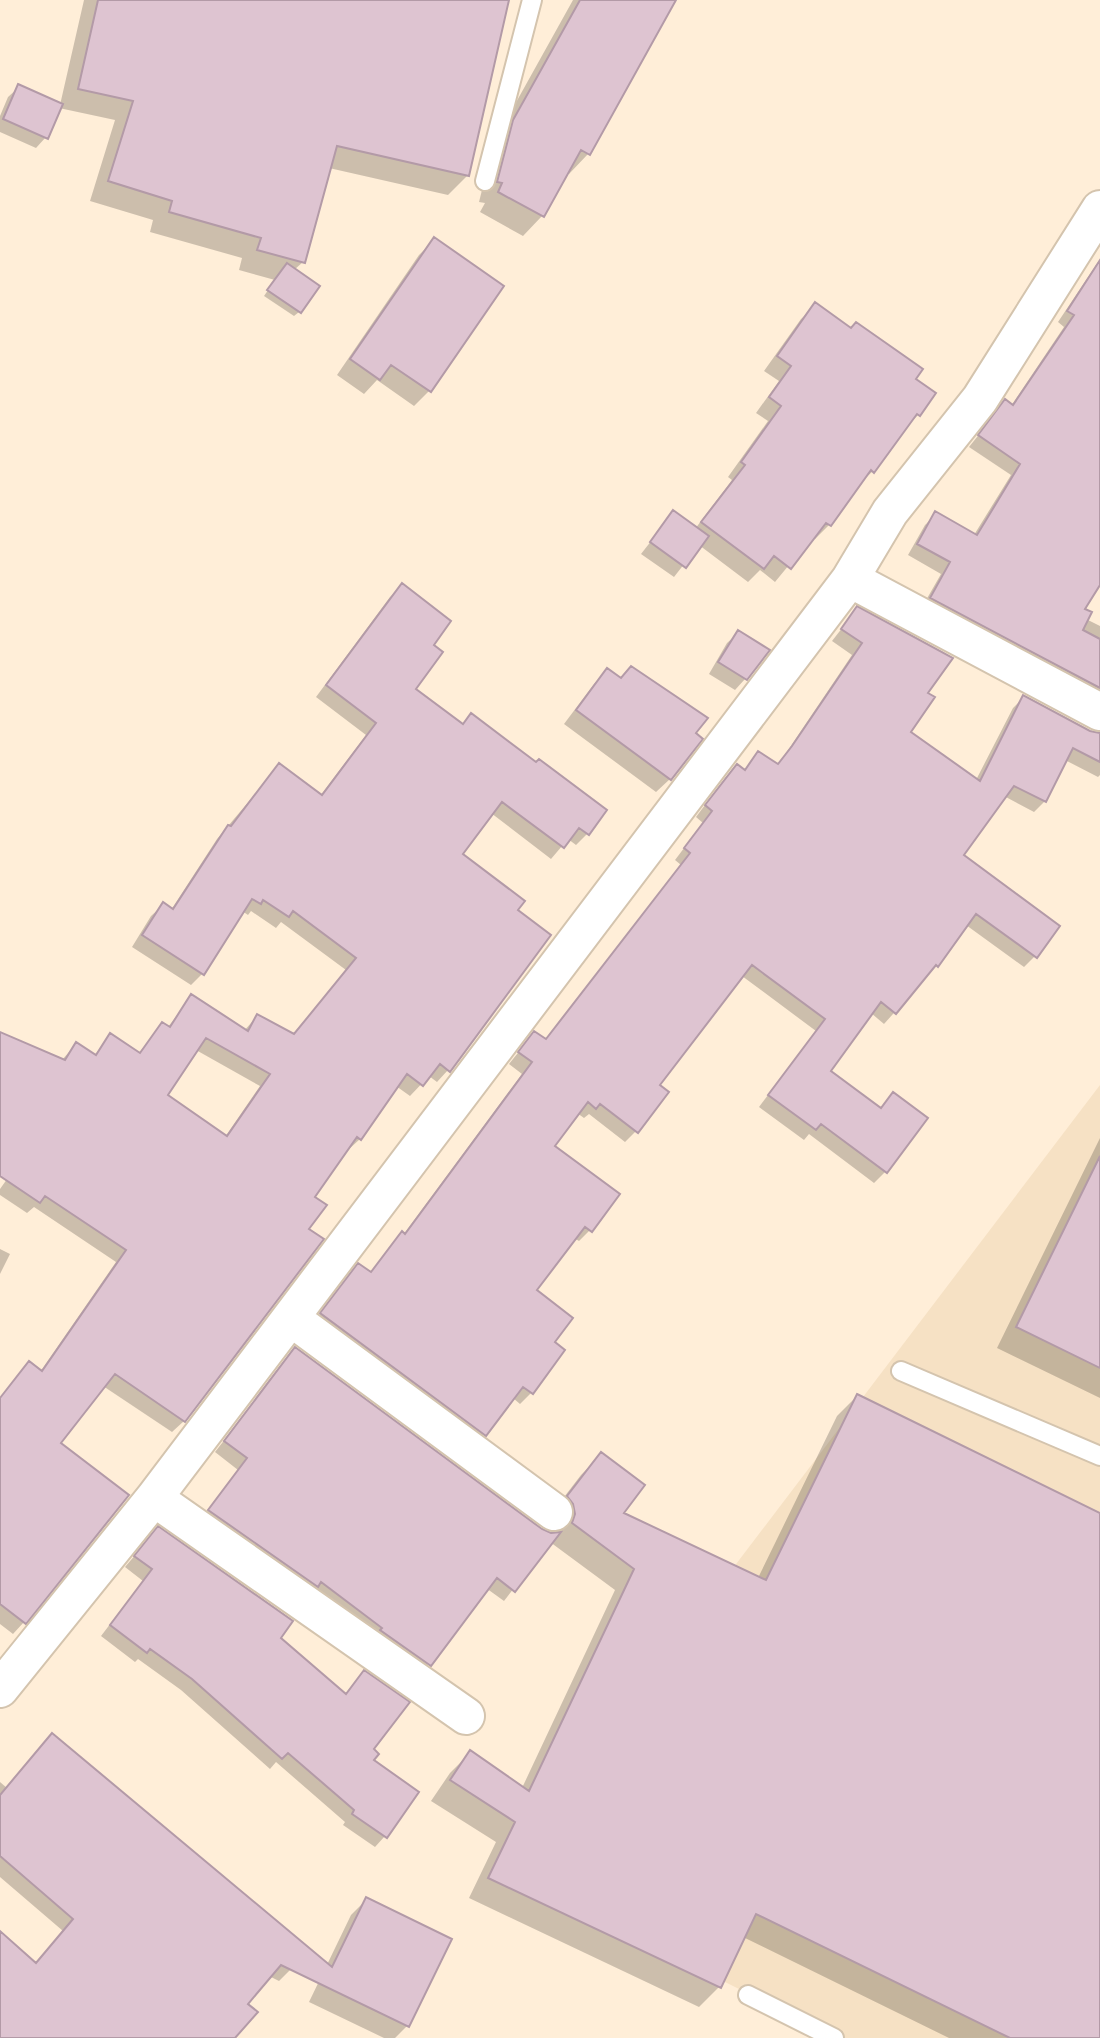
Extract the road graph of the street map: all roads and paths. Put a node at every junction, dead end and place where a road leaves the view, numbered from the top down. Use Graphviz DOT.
graph roads {
  1 [pos="532,0"];
  2 [pos="485,181"];
  3 [pos="1100,209"];
  4 [pos="850,579"];
  5 [pos="1100,712"];
  6 [pos="291,1318"];
  7 [pos="901,1371"];
  8 [pos="1100,1456"];
  9 [pos="154,1498"];
  10 [pos="554,1512"];
  11 [pos="0,1689"];
  12 [pos="466,1716"];
  13 [pos="748,1995"];
  14 [pos="834,2038"];
  1 -- 2 [label="lane"];
  3 -- 4 [label="street"];
  4 -- 5 [label="street"];
  4 -- 6 [label="street"];
  6 -- 9 [label="street"];
  6 -- 10 [label="street"];
  7 -- 8 [label="lane"];
  9 -- 11 [label="street"];
  9 -- 12 [label="street"];
  13 -- 14 [label="lane"];
}
